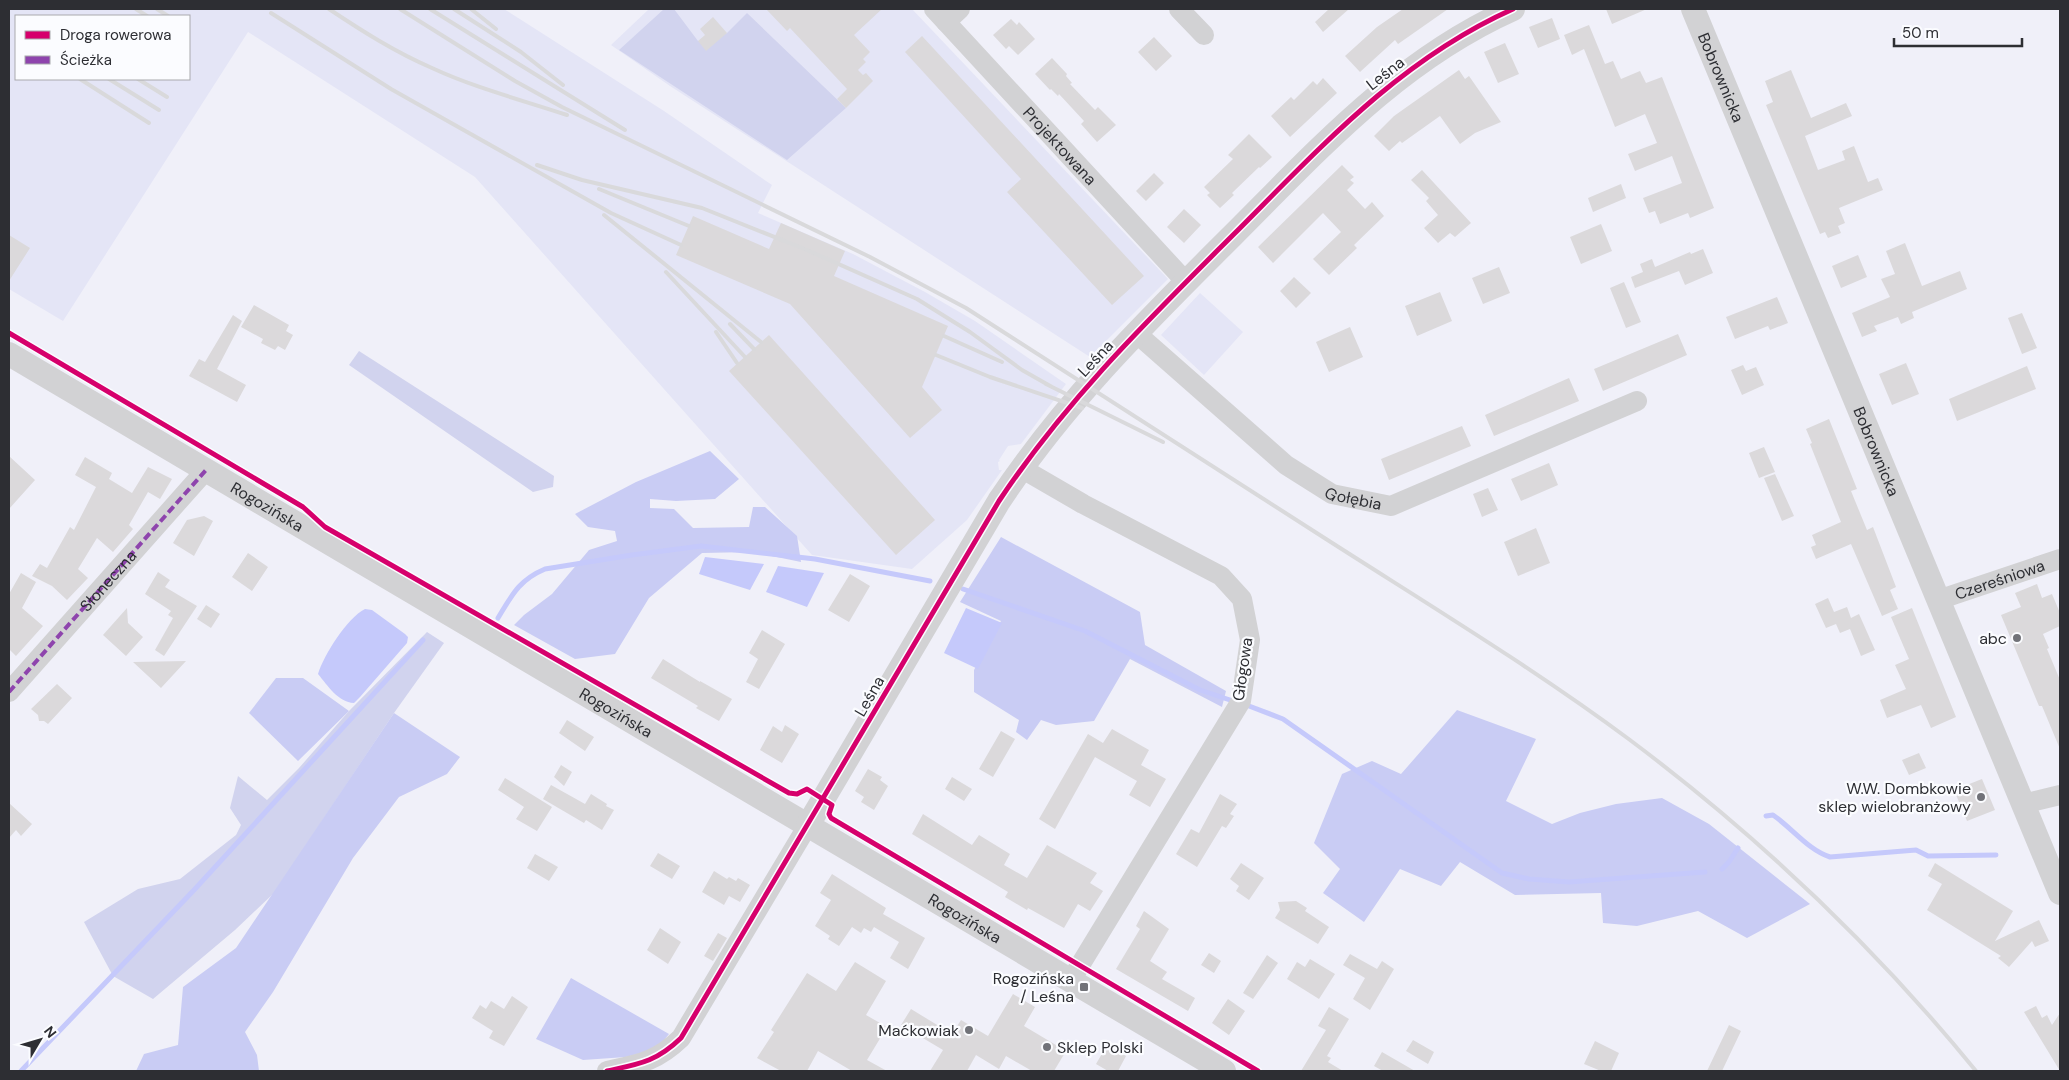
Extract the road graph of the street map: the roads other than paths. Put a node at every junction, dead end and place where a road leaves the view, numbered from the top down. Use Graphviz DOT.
graph roads {
  1 [pos="1179,9"];
  2 [pos="1513,9"];
  3 [pos="1693,9"];
  4 [pos="947,13"];
  5 [pos="1204,35"];
  6 [pos="1186,282"];
  7 [pos="1136,333"];
  8 [pos="9,354"];
  9 [pos="1637,401"];
  10 [pos="1022,468"];
  11 [pos="206,470"];
  12 [pos="2060,559"];
  13 [pos="1938,600"];
  14 [pos="9,692"];
  15 [pos="2060,795"];
  16 [pos="2024,804"];
  17 [pos="808,825"];
  18 [pos="2060,894"];
  19 [pos="1071,980"];
  20 [pos="607,1071"];
  21 [pos="1224,1071"];
  1 -- 5 [label="street"];
  2 -- 6 [label="street, Leśna"];
  3 -- 13 [label="street, Bobrownicka"];
  4 -- 6 [label="street, Projektowana"];
  6 -- 7 [label="street, Leśna"];
  7 -- 9 [label="street, Gołębia"];
  7 -- 10 [label="street, Leśna"];
  8 -- 11 [label="street, Rogozińska"];
  10 -- 17 [label="street, Leśna"];
  10 -- 19 [label="street, Głogowa"];
  11 -- 14 [label="street, Słoneczna"];
  11 -- 17 [label="street, Rogozińska"];
  12 -- 13 [label="street, Czereśniowa"];
  13 -- 16 [label="street, Bobrownicka"];
  15 -- 16 [label="street"];
  16 -- 18 [label="street, Bobrownicka"];
  17 -- 19 [label="street, Rogozińska"];
  17 -- 20 [label="street"];
  19 -- 21 [label="street, Rogozińska"];
}
